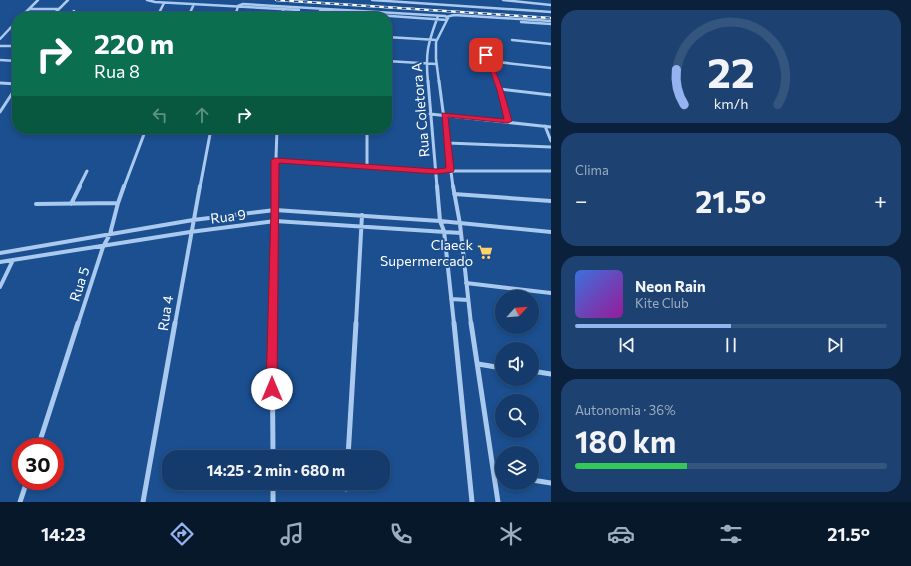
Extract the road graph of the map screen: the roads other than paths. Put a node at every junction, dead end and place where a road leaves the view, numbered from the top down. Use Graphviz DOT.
graph roads {
  1 [pos="38,0"];
  2 [pos="68,0"];
  3 [pos="147,0"];
  4 [pos="372,0"];
  5 [pos="384,0"];
  6 [pos="460,0"];
  7 [pos="502,0"];
  8 [pos="164,3"];
  9 [pos="194,4"];
  10 [pos="462,5"];
  11 [pos="551,5"];
  12 [pos="237,8"];
  13 [pos="283,8"];
  14 [pos="29,9"];
  15 [pos="58,10"];
  16 [pos="26,12"];
  17 [pos="160,12"];
  18 [pos="190,12"];
  19 [pos="236,12"];
  20 [pos="283,12"];
  21 [pos="351,12"];
  22 [pos="551,12"];
  23 [pos="392,14"];
  24 [pos="437,17"];
  25 [pos="447,18"];
  26 [pos="551,21"];
  27 [pos="521,22"];
  28 [pos="551,24"];
  29 [pos="10,28"];
  30 [pos="392,37"];
  31 [pos="0,39"];
  32 [pos="429,39"];
  33 [pos="437,40"];
  34 [pos="512,40"];
  35 [pos="551,44"];
  36 [pos="0,46"];
  37 [pos="12,46"];
  38 [pos="486,55"];
  39 [pos="0,60"];
  40 [pos="12,60"];
  41 [pos="392,61"];
  42 [pos="489,61"];
  43 [pos="426,63"];
  44 [pos="436,64"];
  45 [pos="551,68"];
  46 [pos="0,83"];
  47 [pos="12,84"];
  48 [pos="500,90"];
  49 [pos="12,94"];
  50 [pos="551,94"];
  51 [pos="0,106"];
  52 [pos="5,106"];
  53 [pos="0,112"];
  54 [pos="430,114"];
  55 [pos="444,114"];
  56 [pos="508,121"];
  57 [pos="545,126"];
  58 [pos="551,127"];
  59 [pos="144,134"];
  60 [pos="210,134"];
  61 [pos="277,134"];
  62 [pos="367,134"];
  63 [pos="551,141"];
  64 [pos="448,143"];
  65 [pos="551,147"];
  66 [pos="275,160"];
  67 [pos="367,167"];
  68 [pos="450,170"];
  69 [pos="87,171"];
  70 [pos="436,171"];
  71 [pos="551,171"];
  72 [pos="454,194"];
  73 [pos="551,200"];
  74 [pos="118,203"];
  75 [pos="36,204"];
  76 [pos="71,204"];
  77 [pos="275,210"];
  78 [pos="362,215"];
  79 [pos="193,220"];
  80 [pos="275,221"];
  81 [pos="440,221"];
  82 [pos="460,224"];
  83 [pos="362,227"];
  84 [pos="444,231"];
  85 [pos="190,232"];
  86 [pos="551,232"];
  87 [pos="461,233"];
  88 [pos="110,234"];
  89 [pos="103,247"];
  90 [pos="0,253"];
  91 [pos="13,260"];
  92 [pos="0,262"];
  93 [pos="466,283"];
  94 [pos="0,286"];
  95 [pos="551,293"];
  96 [pos="451,299"];
  97 [pos="468,300"];
  98 [pos="478,364"];
  99 [pos="495,367"];
  100 [pos="539,373"];
  101 [pos="551,374"];
  102 [pos="41,438"];
  103 [pos="273,450"];
  104 [pos="348,450"];
  105 [pos="495,474"];
  106 [pos="539,481"];
  107 [pos="551,483"];
  108 [pos="24,490"];
  109 [pos="273,490"];
  110 [pos="497,490"];
  111 [pos="20,502"];
  112 [pos="143,502"];
  113 [pos="273,502"];
  114 [pos="472,502"];
  115 [pos="498,502"];
  1 -- 14 [label="street"];
  2 -- 15 [label="street"];
  3 -- 8 [label="street"];
  4 -- 5 [label="street"];
  5 -- 10 [label="street"];
  6 -- 10 [label="street"];
  7 -- 11 [label="street"];
  8 -- 9 [label="street"];
  8 -- 17 [label="street"];
  9 -- 12 [label="street"];
  9 -- 18 [label="street"];
  10 -- 22 [label="street"];
  12 -- 13 [label="street"];
  12 -- 13 [label="street"];
  12 -- 19 [label="street"];
  13 -- 20 [label="street"];
  13 -- 21 [label="street"];
  14 -- 15 [label="street"];
  14 -- 16 [label="street"];
  23 -- 24 [label="street"];
  24 -- 25 [label="street"];
  24 -- 32 [label="street, Rua Coletora A"];
  25 -- 26 [label="street"];
  25 -- 33 [label="street, Rua Coletora A"];
  27 -- 28 [label="street"];
  29 -- 31 [label="street"];
  30 -- 32 [label="street"];
  32 -- 33 [label="street"];
  32 -- 43 [label="street, Rua Coletora A"];
  33 -- 44 [label="street, Rua Coletora A"];
  34 -- 35 [label="street"];
  36 -- 37 [label="street"];
  38 -- 42 [label="street"];
  39 -- 40 [label="street"];
  41 -- 43 [label="street"];
  42 -- 45 [label="street"];
  42 -- 48 [label="street"];
  43 -- 44 [label="street"];
  43 -- 54 [label="street, Rua Coletora A"];
  44 -- 55 [label="street, Rua Coletora A"];
  46 -- 47 [label="street"];
  48 -- 50 [label="street"];
  48 -- 56 [label="street"];
  49 -- 52 [label="street"];
  51 -- 52 [label="street"];
  52 -- 53 [label="street"];
  54 -- 55 [label="street"];
  54 -- 70 [label="street, Rua Coletora A"];
  55 -- 56 [label="street"];
  55 -- 64 [label="street, Rua Coletora A"];
  56 -- 57 [label="street"];
  57 -- 58 [label="street"];
  57 -- 63 [label="street"];
  59 -- 74 [label="street, Rua 5"];
  60 -- 79 [label="street, Rua 4"];
  61 -- 66 [label="street"];
  62 -- 67 [label="street"];
  64 -- 65 [label="street"];
  64 -- 68 [label="street, Rua Coletora A"];
  66 -- 67 [label="street"];
  66 -- 77 [label="street"];
  67 -- 70 [label="street"];
  68 -- 70 [label="street"];
  68 -- 71 [label="street"];
  68 -- 72 [label="street, Rua Coletora A"];
  69 -- 76 [label="street"];
  70 -- 81 [label="street, Rua Coletora A"];
  72 -- 73 [label="street"];
  72 -- 82 [label="street, Rua Coletora A"];
  74 -- 76 [label="street"];
  74 -- 88 [label="street, Rua 5"];
  75 -- 76 [label="street"];
  77 -- 78 [label="street, Rua 9"];
  77 -- 79 [label="street, Rua 9"];
  77 -- 80 [label="street"];
  78 -- 81 [label="street, Rua 9"];
  78 -- 83 [label="street"];
  79 -- 85 [label="street, Rua 4"];
  79 -- 88 [label="street, Rua 9"];
  80 -- 83 [label="street, Rua 9"];
  80 -- 85 [label="street, Rua 9"];
  80 -- 103 [label="street"];
  81 -- 82 [label="street, Rua 9"];
  81 -- 84 [label="street, Rua Coletora A"];
  82 -- 86 [label="street, Rua 9"];
  82 -- 87 [label="street, Rua Coletora A"];
  83 -- 84 [label="street, Rua 9"];
  83 -- 104 [label="street"];
  84 -- 87 [label="street, Rua 9"];
  84 -- 96 [label="street, Rua Coletora A"];
  85 -- 89 [label="street, Rua 9"];
  85 -- 112 [label="street, Rua 4"];
  87 -- 93 [label="street, Rua Coletora A"];
  88 -- 89 [label="street, Rua 5"];
  88 -- 90 [label="street, Rua 9"];
  89 -- 91 [label="street, Rua 9"];
  89 -- 102 [label="street, Rua 5"];
  91 -- 92 [label="street, Rua 9"];
  91 -- 94 [label="street"];
  93 -- 95 [label="street"];
  93 -- 97 [label="street, Rua Coletora A"];
  96 -- 97 [label="street"];
  96 -- 114 [label="street, Rua Coletora A"];
  97 -- 98 [label="street, Rua Coletora A"];
  98 -- 99 [label="street"];
  98 -- 105 [label="street, Rua Coletora A"];
  100 -- 101 [label="street"];
  106 -- 107 [label="street"];
  108 -- 111 [label="street"];
  109 -- 113 [label="street"];
  110 -- 115 [label="street, Rua Coletora A"];
}
